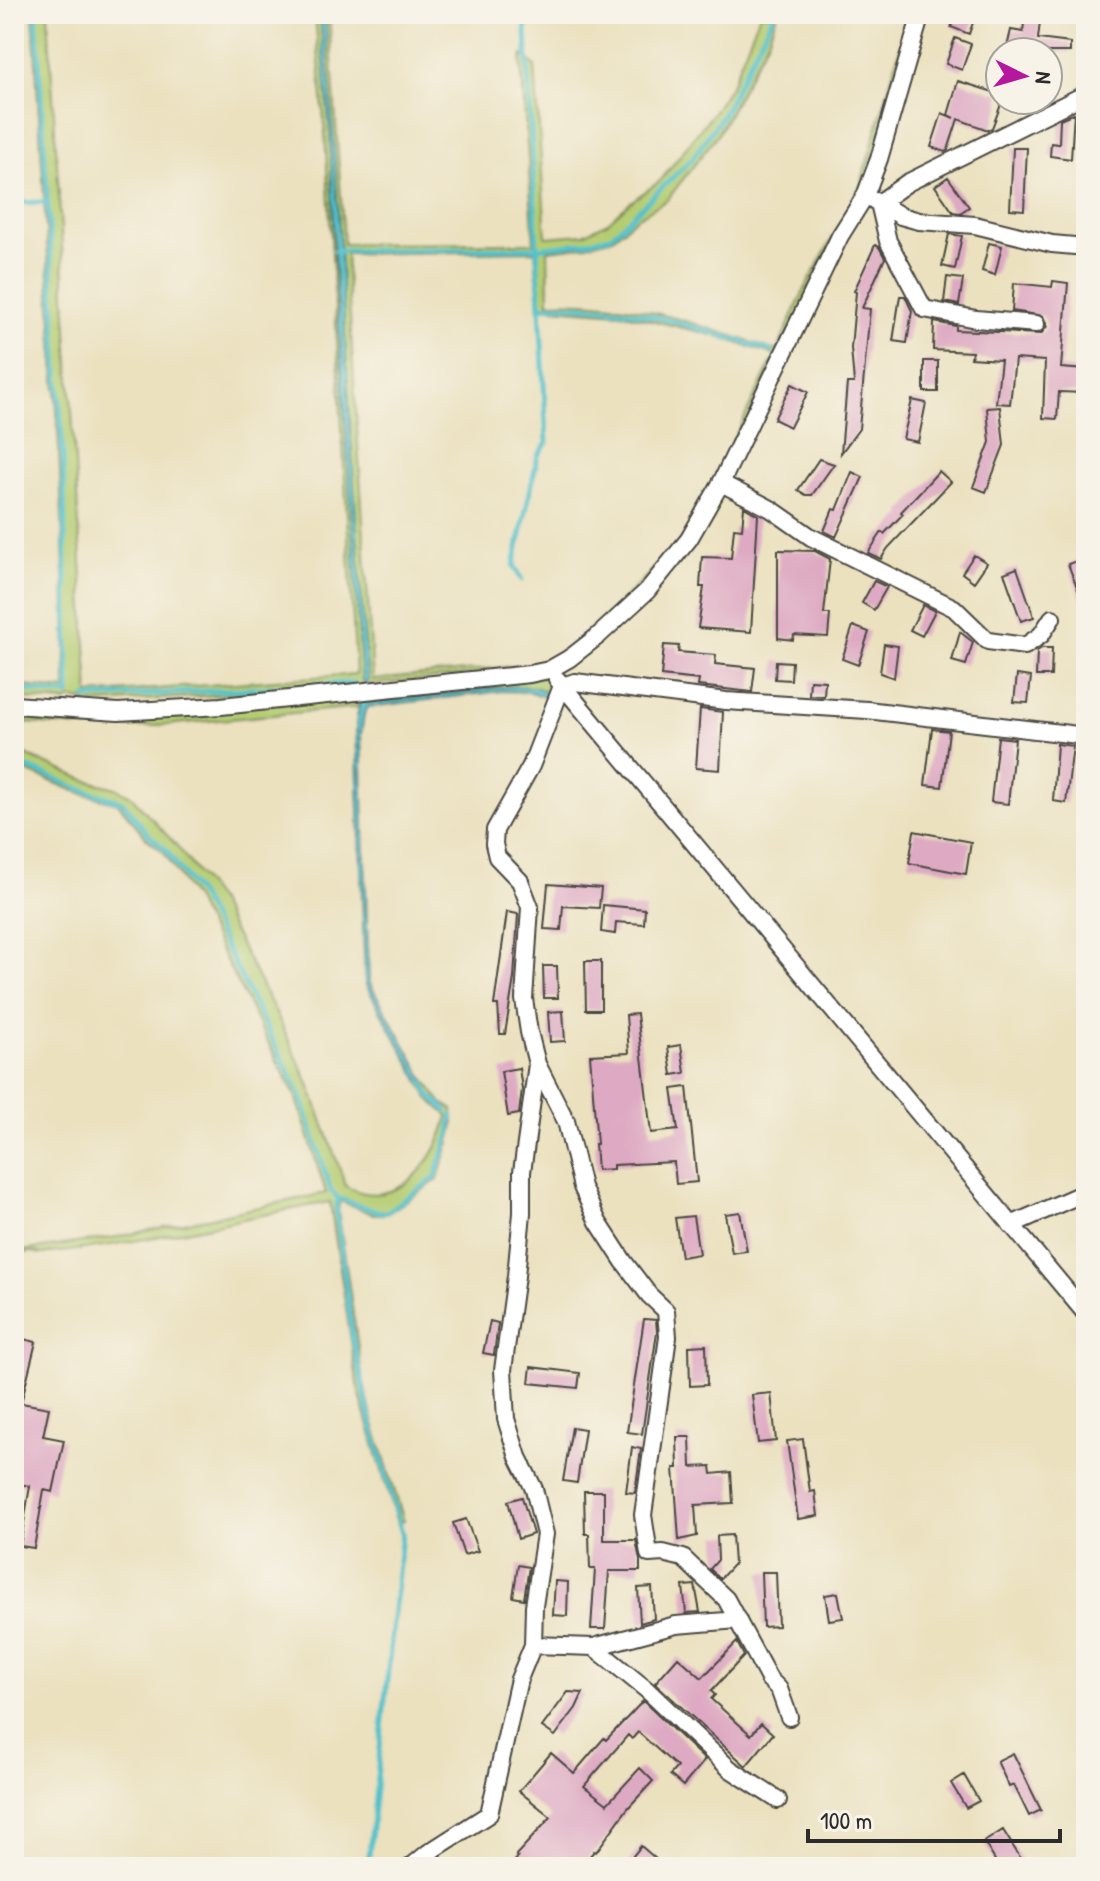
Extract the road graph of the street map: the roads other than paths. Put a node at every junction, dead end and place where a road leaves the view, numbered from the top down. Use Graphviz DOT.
graph roads {
  1 [pos="921,14"];
  2 [pos="1086,94"];
  3 [pos="872,200"];
  4 [pos="1086,247"];
  5 [pos="1036,324"];
  6 [pos="721,483"];
  7 [pos="1052,618"];
  8 [pos="549,670"];
  9 [pos="562,686"];
  10 [pos="14,705"];
  11 [pos="1086,736"];
  12 [pos="537,1064"];
  13 [pos="1086,1192"];
  14 [pos="1011,1225"];
  15 [pos="1086,1314"];
  16 [pos="738,1620"];
  17 [pos="533,1645"];
  18 [pos="594,1647"];
  19 [pos="789,1717"];
  20 [pos="778,1800"];
  21 [pos="411,1867"];
  1 -- 3 [label="street"];
  2 -- 3 [label="street"];
  3 -- 4 [label="street"];
  3 -- 5 [label="street"];
  3 -- 6 [label="street"];
  6 -- 7 [label="street"];
  6 -- 8 [label="street"];
  8 -- 9 [label="street"];
  8 -- 10 [label="street"];
  9 -- 11 [label="street"];
  9 -- 12 [label="street"];
  9 -- 14 [label="street"];
  12 -- 16 [label="street"];
  12 -- 17 [label="street"];
  13 -- 14 [label="street"];
  14 -- 15 [label="street"];
  16 -- 18 [label="street"];
  16 -- 19 [label="street"];
  17 -- 18 [label="street"];
  17 -- 21 [label="street"];
  18 -- 20 [label="street"];
}
